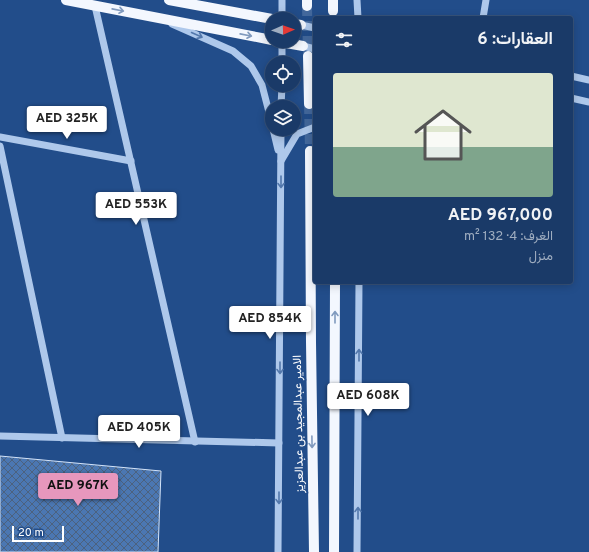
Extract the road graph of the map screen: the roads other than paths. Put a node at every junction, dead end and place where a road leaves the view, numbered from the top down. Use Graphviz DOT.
graph roads {
  1 [pos="66,0"];
  2 [pos="169,0"];
  3 [pos="282,0"];
  4 [pos="333,0"];
  5 [pos="357,0"];
  6 [pos="486,0"];
  7 [pos="95,6"];
  8 [pos="333,11"];
  9 [pos="282,12"];
  10 [pos="358,16"];
  11 [pos="483,16"];
  12 [pos="161,19"];
  13 [pos="265,19"];
  14 [pos="301,25"];
  15 [pos="313,28"];
  16 [pos="265,39"];
  17 [pos="303,46"];
  18 [pos="312,52"];
  19 [pos="573,76"];
  20 [pos="589,80"];
  21 [pos="573,98"];
  22 [pos="266,100"];
  23 [pos="589,102"];
  24 [pos="309,104"];
  25 [pos="313,128"];
  26 [pos="275,136"];
  27 [pos="281,136"];
  28 [pos="0,137"];
  29 [pos="0,146"];
  30 [pos="310,151"];
  31 [pos="130,161"];
  32 [pos="281,161"];
  33 [pos="335,284"];
  34 [pos="359,284"];
  35 [pos="0,436"];
  36 [pos="62,438"];
  37 [pos="195,442"];
  38 [pos="279,443"];
  39 [pos="278,552"];
  40 [pos="314,552"];
  41 [pos="334,552"];
  42 [pos="357,552"];
  1 -- 7 [label="main road"];
  2 -- 13 [label="main road"];
  3 -- 9 [label="street"];
  4 -- 8 [label="main road"];
  5 -- 10 [label="street"];
  6 -- 11 [label="street"];
  7 -- 12 [label="main road, one-way"];
  7 -- 31 [label="street"];
  12 -- 16 [label="main road, one-way"];
  12 -- 22 [label="street, one-way"];
  14 -- 15 [label="street"];
  17 -- 18 [label="street"];
  18 -- 24 [label="main road"];
  19 -- 20 [label="street"];
  21 -- 23 [label="street"];
  25 -- 32 [label="street"];
  26 -- 32 [label="street"];
  27 -- 32 [label="street"];
  28 -- 31 [label="street"];
  29 -- 36 [label="street"];
  30 -- 40 [label="main road, الامير عبدالمجيد بن عبدالعزيز, one-way"];
  31 -- 37 [label="street"];
  32 -- 38 [label="street, one-way"];
  41 -- 33 [label="main road, one-way"];
  42 -- 34 [label="street, one-way"];
  35 -- 36 [label="street"];
  36 -- 37 [label="street"];
  37 -- 38 [label="street"];
  38 -- 39 [label="street, one-way"];
}
